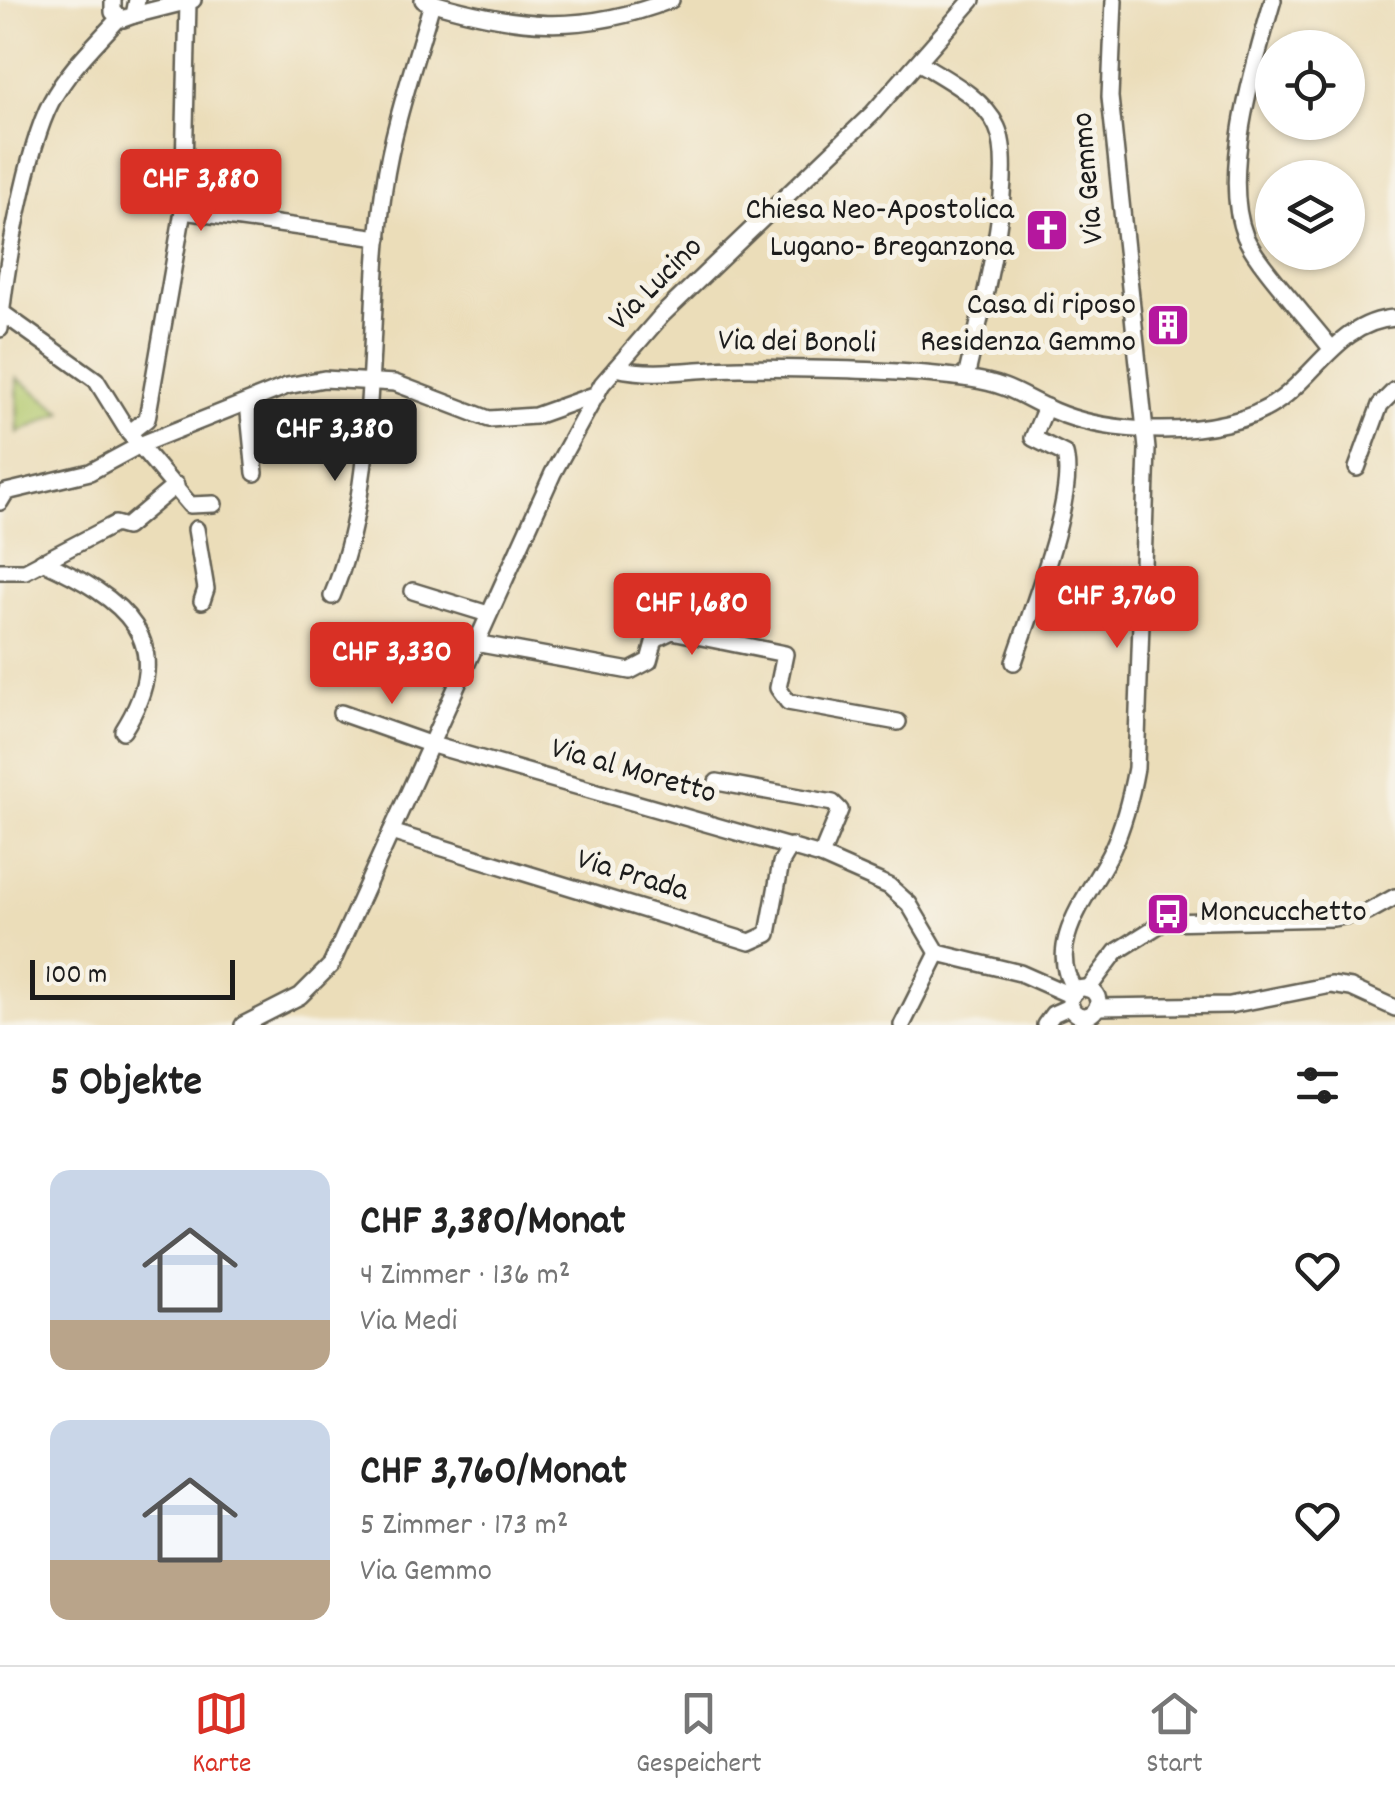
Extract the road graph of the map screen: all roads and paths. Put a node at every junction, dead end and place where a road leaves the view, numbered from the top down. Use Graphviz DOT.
graph roads {
  1 [pos="113,0"];
  2 [pos="671,0"];
  3 [pos="972,0"];
  4 [pos="1114,0"];
  5 [pos="1273,0"];
  6 [pos="190,1"];
  7 [pos="428,1"];
  8 [pos="130,11"];
  9 [pos="920,63"];
  10 [pos="182,211"];
  11 [pos="379,238"];
  12 [pos="1,312"];
  13 [pos="1395,318"];
  14 [pos="0,329"];
  15 [pos="1330,347"];
  16 [pos="616,368"];
  17 [pos="966,378"];
  18 [pos="371,380"];
  19 [pos="1395,390"];
  20 [pos="596,394"];
  21 [pos="248,403"];
  22 [pos="1046,407"];
  23 [pos="1146,428"];
  24 [pos="128,433"];
  25 [pos="142,444"];
  26 [pos="1357,468"];
  27 [pos="255,474"];
  28 [pos="176,486"];
  29 [pos="0,502"];
  30 [pos="214,504"];
  31 [pos="196,529"];
  32 [pos="42,561"];
  33 [pos="0,571"];
  34 [pos="414,591"];
  35 [pos="332,596"];
  36 [pos="202,602"];
  37 [pos="488,614"];
  38 [pos="475,643"];
  39 [pos="1014,662"];
  40 [pos="341,714"];
  41 [pos="898,722"];
  42 [pos="124,731"];
  43 [pos="429,744"];
  44 [pos="718,782"];
  45 [pos="390,832"];
  46 [pos="791,846"];
  47 [pos="821,856"];
  48 [pos="1395,896"];
  49 [pos="938,953"];
  50 [pos="1077,1004"];
  51 [pos="1230,1005"];
  52 [pos="1188,1008"];
  53 [pos="1395,1008"];
  54 [pos="247,1024"];
  55 [pos="902,1025"];
  56 [pos="1044,1025"];
  57 [pos="1178,1025"];
  58 [pos="1230,1025"];
  1 -- 8 [label="street"];
  2 -- 7 [label="street"];
  3 -- 9 [label="street, Via Lucino"];
  4 -- 23 [label="street, Via Gemmo"];
  5 -- 15 [label="street"];
  6 -- 8 [label="street"];
  6 -- 10 [label="street"];
  7 -- 11 [label="street"];
  8 -- 12 [label="street"];
  9 -- 16 [label="street, Via Lucino"];
  9 -- 17 [label="street"];
  10 -- 11 [label="street"];
  10 -- 24 [label="street"];
  11 -- 18 [label="street"];
  12 -- 14 [label="street"];
  12 -- 24 [label="street"];
  13 -- 15 [label="street"];
  15 -- 23 [label="street, Via dei Bonoli"];
  16 -- 17 [label="street, Via dei Bonoli"];
  16 -- 20 [label="street, Via Lucino"];
  17 -- 22 [label="street, Via dei Bonoli"];
  18 -- 20 [label="street"];
  18 -- 21 [label="street"];
  18 -- 35 [label="street"];
  19 -- 26 [label="street"];
  20 -- 37 [label="street, Via Lucino"];
  21 -- 25 [label="street"];
  21 -- 27 [label="street"];
  22 -- 23 [label="street, Via dei Bonoli"];
  22 -- 39 [label="street"];
  23 -- 50 [label="street, Via Gemmo"];
  24 -- 25 [label="street"];
  25 -- 28 [label="street"];
  25 -- 29 [label="street"];
  28 -- 30 [label="street"];
  28 -- 32 [label="street"];
  31 -- 36 [label="street"];
  32 -- 33 [label="street"];
  32 -- 42 [label="street"];
  34 -- 37 [label="street"];
  37 -- 38 [label="street, Via Lucino"];
  38 -- 41 [label="street"];
  38 -- 43 [label="street, Via Lucino"];
  40 -- 43 [label="street, Via al Moretto"];
  43 -- 45 [label="street, Via Lucino"];
  43 -- 46 [label="street, Via al Moretto"];
  44 -- 47 [label="street, Via al Moretto"];
  45 -- 46 [label="street, Via Prada"];
  45 -- 54 [label="street, Via Lucino"];
  46 -- 47 [label="street, Via al Moretto"];
  47 -- 49 [label="street, Via al Moretto"];
  48 -- 50 [label="street"];
  49 -- 50 [label="street"];
  49 -- 55 [label="street"];
  50 -- 52 [label="street, Via Gemmo"];
  50 -- 56 [label="street"];
  51 -- 52 [label="street"];
  51 -- 53 [label="street"];
  51 -- 58 [label="street"];
  52 -- 57 [label="street"];
}
